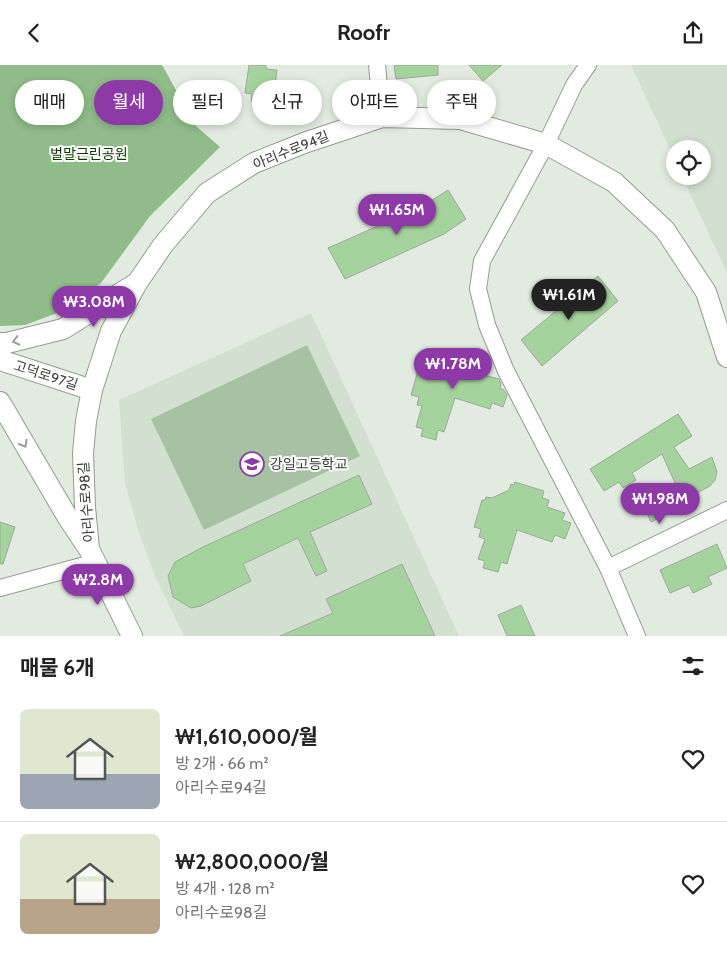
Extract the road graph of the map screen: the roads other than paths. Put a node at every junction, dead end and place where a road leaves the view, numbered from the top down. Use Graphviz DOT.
graph roads {
  1 [pos="377,65"];
  2 [pos="588,65"];
  3 [pos="378,80"];
  4 [pos="417,118"];
  5 [pos="358,125"];
  6 [pos="546,144"];
  7 [pos="137,283"];
  8 [pos="0,343"];
  9 [pos="727,357"];
  10 [pos="0,360"];
  11 [pos="92,390"];
  12 [pos="0,402"];
  13 [pos="727,510"];
  14 [pos="92,555"];
  15 [pos="608,568"];
  16 [pos="0,588"];
  17 [pos="132,636"];
  18 [pos="637,636"];
  1 -- 3 [label="street"];
  2 -- 6 [label="street"];
  4 -- 6 [label="street, 아리수로94길"];
  5 -- 7 [label="street, 아리수로94길"];
  6 -- 9 [label="street, 아리수로94길"];
  6 -- 15 [label="street"];
  7 -- 8 [label="street, one-way"];
  7 -- 11 [label="street, 아리수로94길"];
  10 -- 11 [label="street, 고덕로97길"];
  11 -- 14 [label="street, 아리수로98길"];
  12 -- 14 [label="street, one-way"];
  13 -- 15 [label="street"];
  14 -- 16 [label="street"];
  14 -- 17 [label="street, 아리수로98길"];
  15 -- 18 [label="street"];
}
